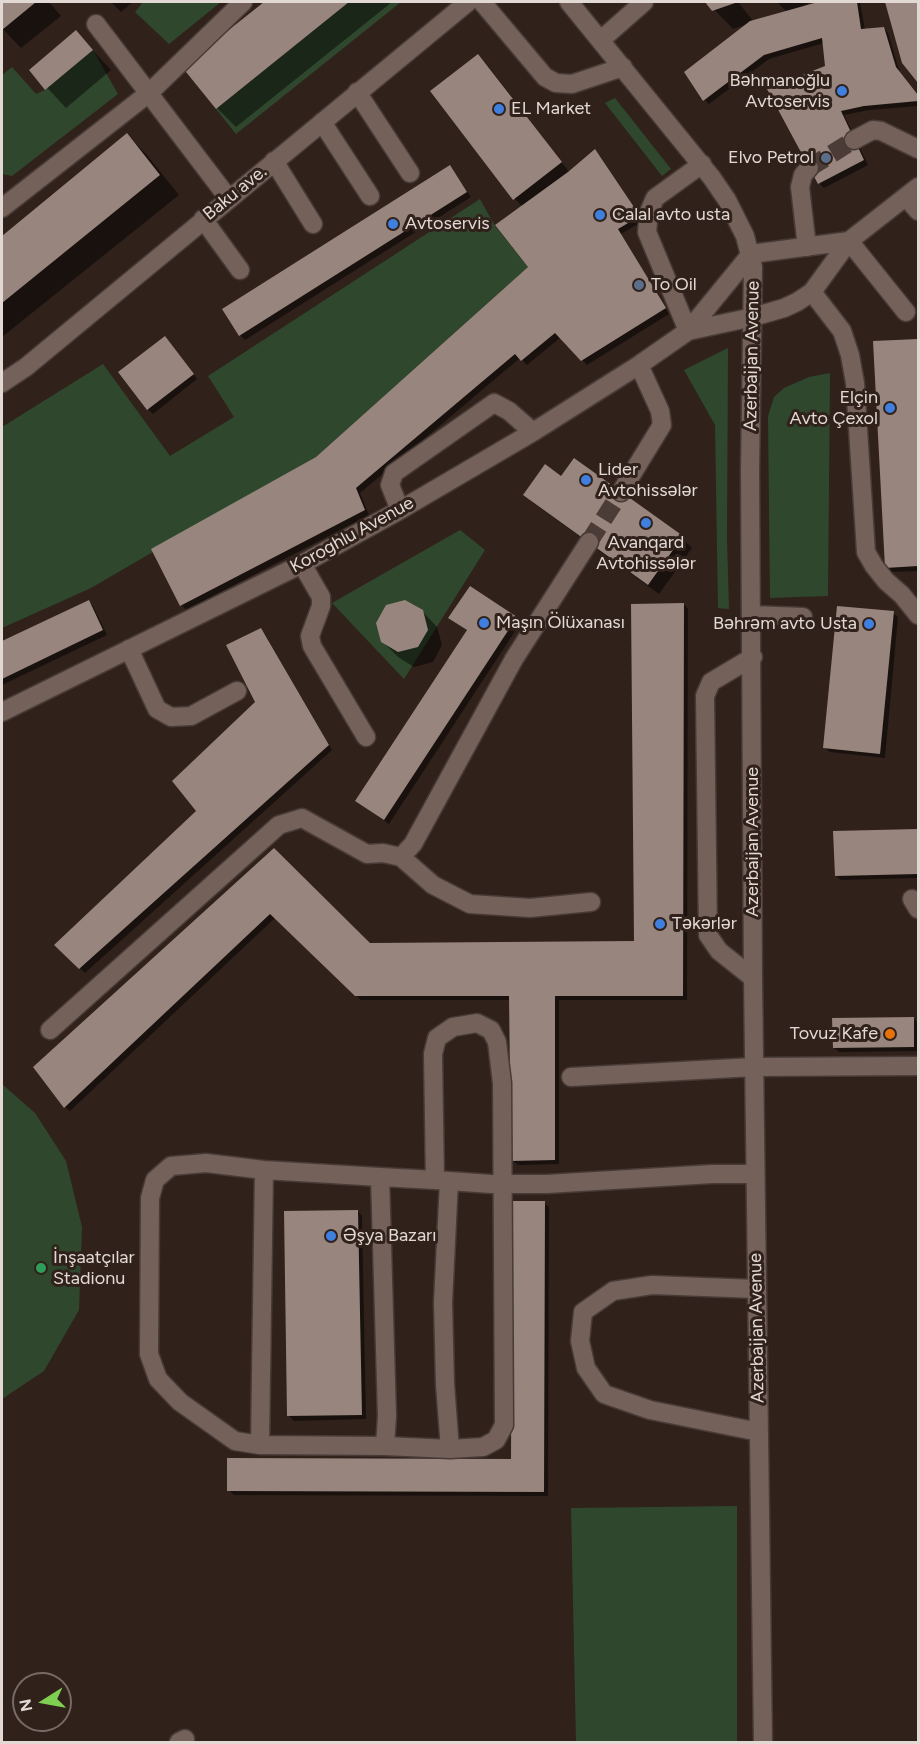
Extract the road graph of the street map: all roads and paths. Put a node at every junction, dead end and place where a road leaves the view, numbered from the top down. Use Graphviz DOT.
graph roads {
  1 [pos="243,2"];
  2 [pos="468,2"];
  3 [pos="482,2"];
  4 [pos="570,2"];
  5 [pos="644,2"];
  6 [pos="96,24"];
  7 [pos="602,39"];
  8 [pos="623,68"];
  9 [pos="357,92"];
  10 [pos="149,93"];
  11 [pos="322,122"];
  12 [pos="854,140"];
  13 [pos="918,149"];
  14 [pos="274,161"];
  15 [pos="702,164"];
  16 [pos="809,168"];
  17 [pos="410,173"];
  18 [pos="912,192"];
  19 [pos="369,196"];
  20 [pos="229,199"];
  21 [pos="2,208"];
  22 [pos="918,211"];
  23 [pos="203,219"];
  24 [pos="313,224"];
  25 [pos="849,241"];
  26 [pos="807,246"];
  27 [pos="751,254"];
  28 [pos="240,270"];
  29 [pos="812,292"];
  30 [pos="906,312"];
  31 [pos="753,316"];
  32 [pos="687,331"];
  33 [pos="639,365"];
  34 [pos="2,383"];
  35 [pos="532,432"];
  36 [pos="621,492"];
  37 [pos="400,510"];
  38 [pos="589,542"];
  39 [pos="302,564"];
  40 [pos="752,615"];
  41 [pos="918,615"];
  42 [pos="803,616"];
  43 [pos="129,648"];
  44 [pos="753,657"];
  45 [pos="237,691"];
  46 [pos="2,712"];
  47 [pos="366,737"];
  48 [pos="401,857"];
  49 [pos="591,902"];
  50 [pos="753,978"];
  51 [pos="50,1030"];
  52 [pos="918,1066"];
  53 [pos="754,1067"];
  54 [pos="571,1077"];
  55 [pos="264,1170"];
  56 [pos="755,1174"];
  57 [pos="380,1177"];
  58 [pos="442,1181"];
  59 [pos="503,1184"];
  60 [pos="756,1289"];
  61 [pos="759,1431"];
  62 [pos="260,1445"];
  63 [pos="386,1446"];
  64 [pos="450,1449"];
  65 [pos="764,1743"];
  1 -- 10 [label="street"];
  2 -- 9 [label="street, Baku ave."];
  3 -- 8 [label="street"];
  4 -- 7 [label="street, Azerbaijan Avenue"];
  5 -- 7 [label="street"];
  6 -- 10 [label="street"];
  7 -- 8 [label="street, Azerbaijan Avenue"];
  8 -- 15 [label="street, Azerbaijan Avenue"];
  9 -- 11 [label="street, Baku ave."];
  9 -- 17 [label="street"];
  10 -- 20 [label="street"];
  10 -- 21 [label="street"];
  11 -- 14 [label="street, Baku ave."];
  11 -- 19 [label="street"];
  12 -- 13 [label="street"];
  14 -- 20 [label="street, Baku ave."];
  14 -- 24 [label="street"];
  15 -- 27 [label="street, Azerbaijan Avenue"];
  15 -- 32 [label="street"];
  16 -- 26 [label="street"];
  18 -- 22 [label="street"];
  18 -- 25 [label="street"];
  20 -- 23 [label="street, Baku ave."];
  23 -- 28 [label="street"];
  23 -- 34 [label="street, Baku ave."];
  25 -- 26 [label="street"];
  25 -- 29 [label="street"];
  25 -- 30 [label="street"];
  26 -- 27 [label="street"];
  27 -- 31 [label="street, Azerbaijan Avenue"];
  27 -- 32 [label="street"];
  29 -- 31 [label="street"];
  29 -- 41 [label="street"];
  31 -- 32 [label="street"];
  31 -- 40 [label="street, Azerbaijan Avenue"];
  32 -- 33 [label="street, Koroghlu Avenue"];
  33 -- 35 [label="street, Koroghlu Avenue"];
  33 -- 36 [label="street"];
  35 -- 37 [label="street, Koroghlu Avenue"];
  35 -- 37 [label="street"];
  37 -- 39 [label="street, Koroghlu Avenue"];
  38 -- 48 [label="street"];
  39 -- 43 [label="street, Koroghlu Avenue"];
  39 -- 47 [label="street"];
  40 -- 42 [label="street"];
  40 -- 44 [label="street, Azerbaijan Avenue"];
  43 -- 45 [label="street"];
  43 -- 46 [label="street, Koroghlu Avenue"];
  44 -- 50 [label="street, Azerbaijan Avenue"];
  44 -- 50 [label="street"];
  48 -- 49 [label="street"];
  48 -- 51 [label="street"];
  50 -- 53 [label="street, Azerbaijan Avenue"];
  52 -- 53 [label="street"];
  53 -- 54 [label="street"];
  53 -- 56 [label="street, Azerbaijan Avenue"];
  55 -- 57 [label="street"];
  55 -- 62 [label="street"];
  55 -- 62 [label="street"];
  56 -- 59 [label="street"];
  56 -- 60 [label="street, Azerbaijan Avenue"];
  57 -- 58 [label="street"];
  57 -- 63 [label="street"];
  58 -- 59 [label="street"];
  58 -- 59 [label="street"];
  58 -- 64 [label="street"];
  59 -- 64 [label="street"];
  60 -- 61 [label="street, Azerbaijan Avenue"];
  60 -- 61 [label="street"];
  61 -- 65 [label="street, Azerbaijan Avenue"];
  62 -- 63 [label="street"];
  63 -- 64 [label="street"];
}
